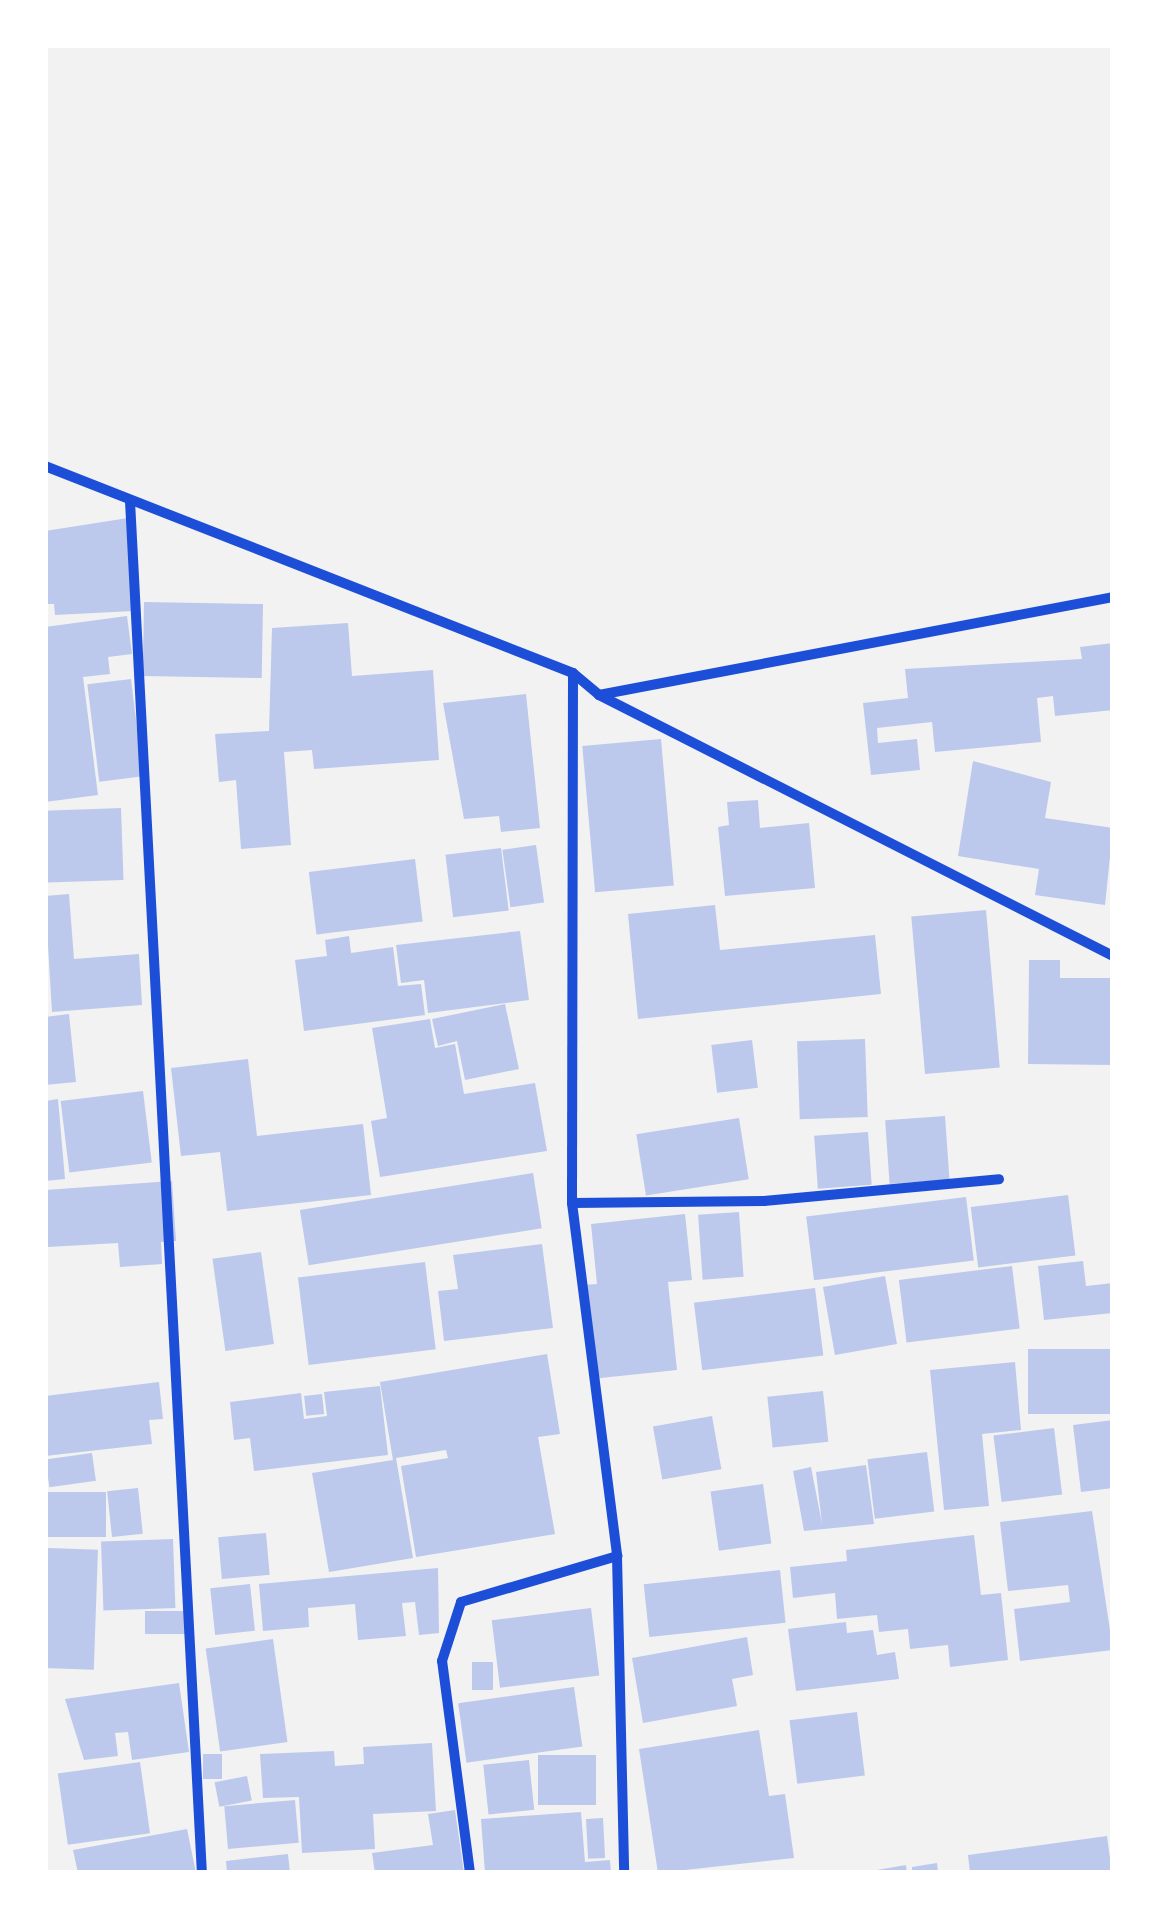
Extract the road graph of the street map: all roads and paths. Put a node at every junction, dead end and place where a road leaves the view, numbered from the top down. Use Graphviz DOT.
graph roads {
  1 [pos="45,466"];
  2 [pos="130,500"];
  3 [pos="1113,597"];
  4 [pos="573,673"];
  5 [pos="599,695"];
  6 [pos="1113,956"];
  7 [pos="999,1180"];
  8 [pos="572,1203"];
  9 [pos="617,1556"];
  10 [pos="202,1873"];
  11 [pos="470,1873"];
  12 [pos="624,1873"];
  1 -- 2 [label="street"];
  2 -- 4 [label="street"];
  2 -- 10 [label="street"];
  3 -- 5 [label="street"];
  4 -- 5 [label="street"];
  4 -- 8 [label="street"];
  5 -- 6 [label="street"];
  7 -- 8 [label="street"];
  8 -- 9 [label="street"];
  9 -- 11 [label="street"];
  9 -- 12 [label="street"];
}
